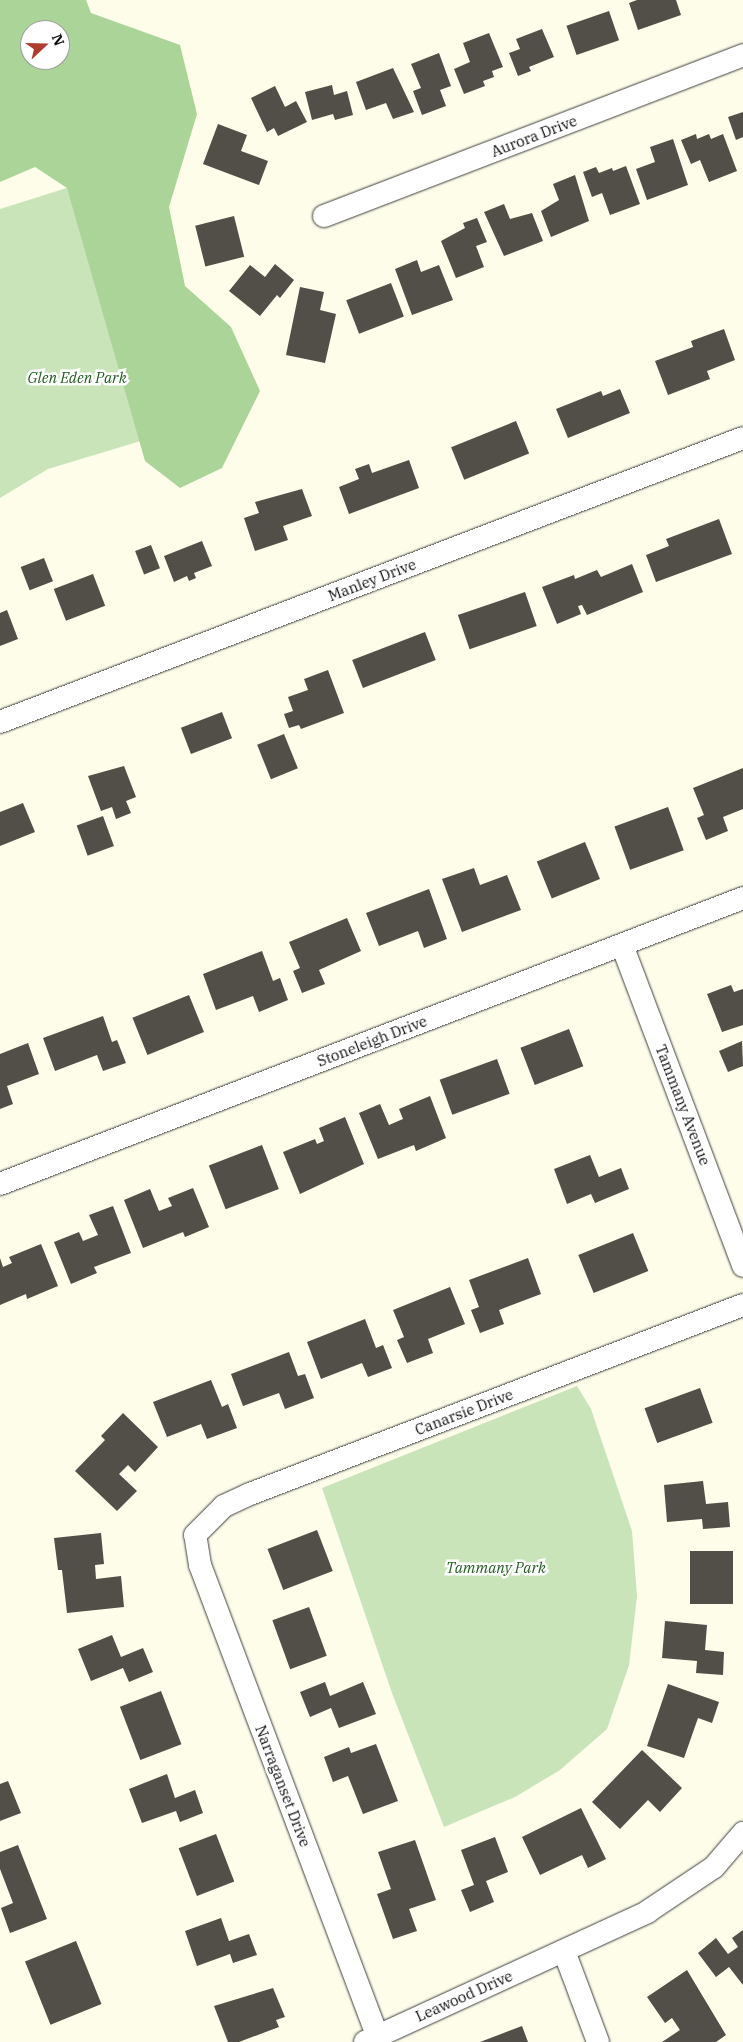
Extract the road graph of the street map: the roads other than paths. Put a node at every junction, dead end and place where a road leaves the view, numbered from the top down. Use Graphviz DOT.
graph roads {
  1 [pos="743,55"];
  2 [pos="324,216"];
  3 [pos="743,438"];
  4 [pos="0,722"];
  5 [pos="743,898"];
  6 [pos="622,945"];
  7 [pos="0,1184"];
  8 [pos="743,1266"];
  9 [pos="743,1305"];
  10 [pos="195,1535"];
  11 [pos="743,1833"];
  12 [pos="564,1951"];
  13 [pos="371,2039"];
  14 [pos="598,2042"];
  1 -- 2 [label="street, Aurora Drive"];
  3 -- 4 [label="street, Manley Drive"];
  5 -- 6 [label="street, Stoneleigh Drive"];
  6 -- 7 [label="street, Stoneleigh Drive"];
  6 -- 8 [label="street, Tammany Avenue"];
  9 -- 10 [label="street, Canarsie Drive"];
  10 -- 13 [label="street, Narraganset Drive"];
  11 -- 12 [label="street"];
  12 -- 13 [label="street, Leawood Drive"];
  12 -- 14 [label="street"];
}
